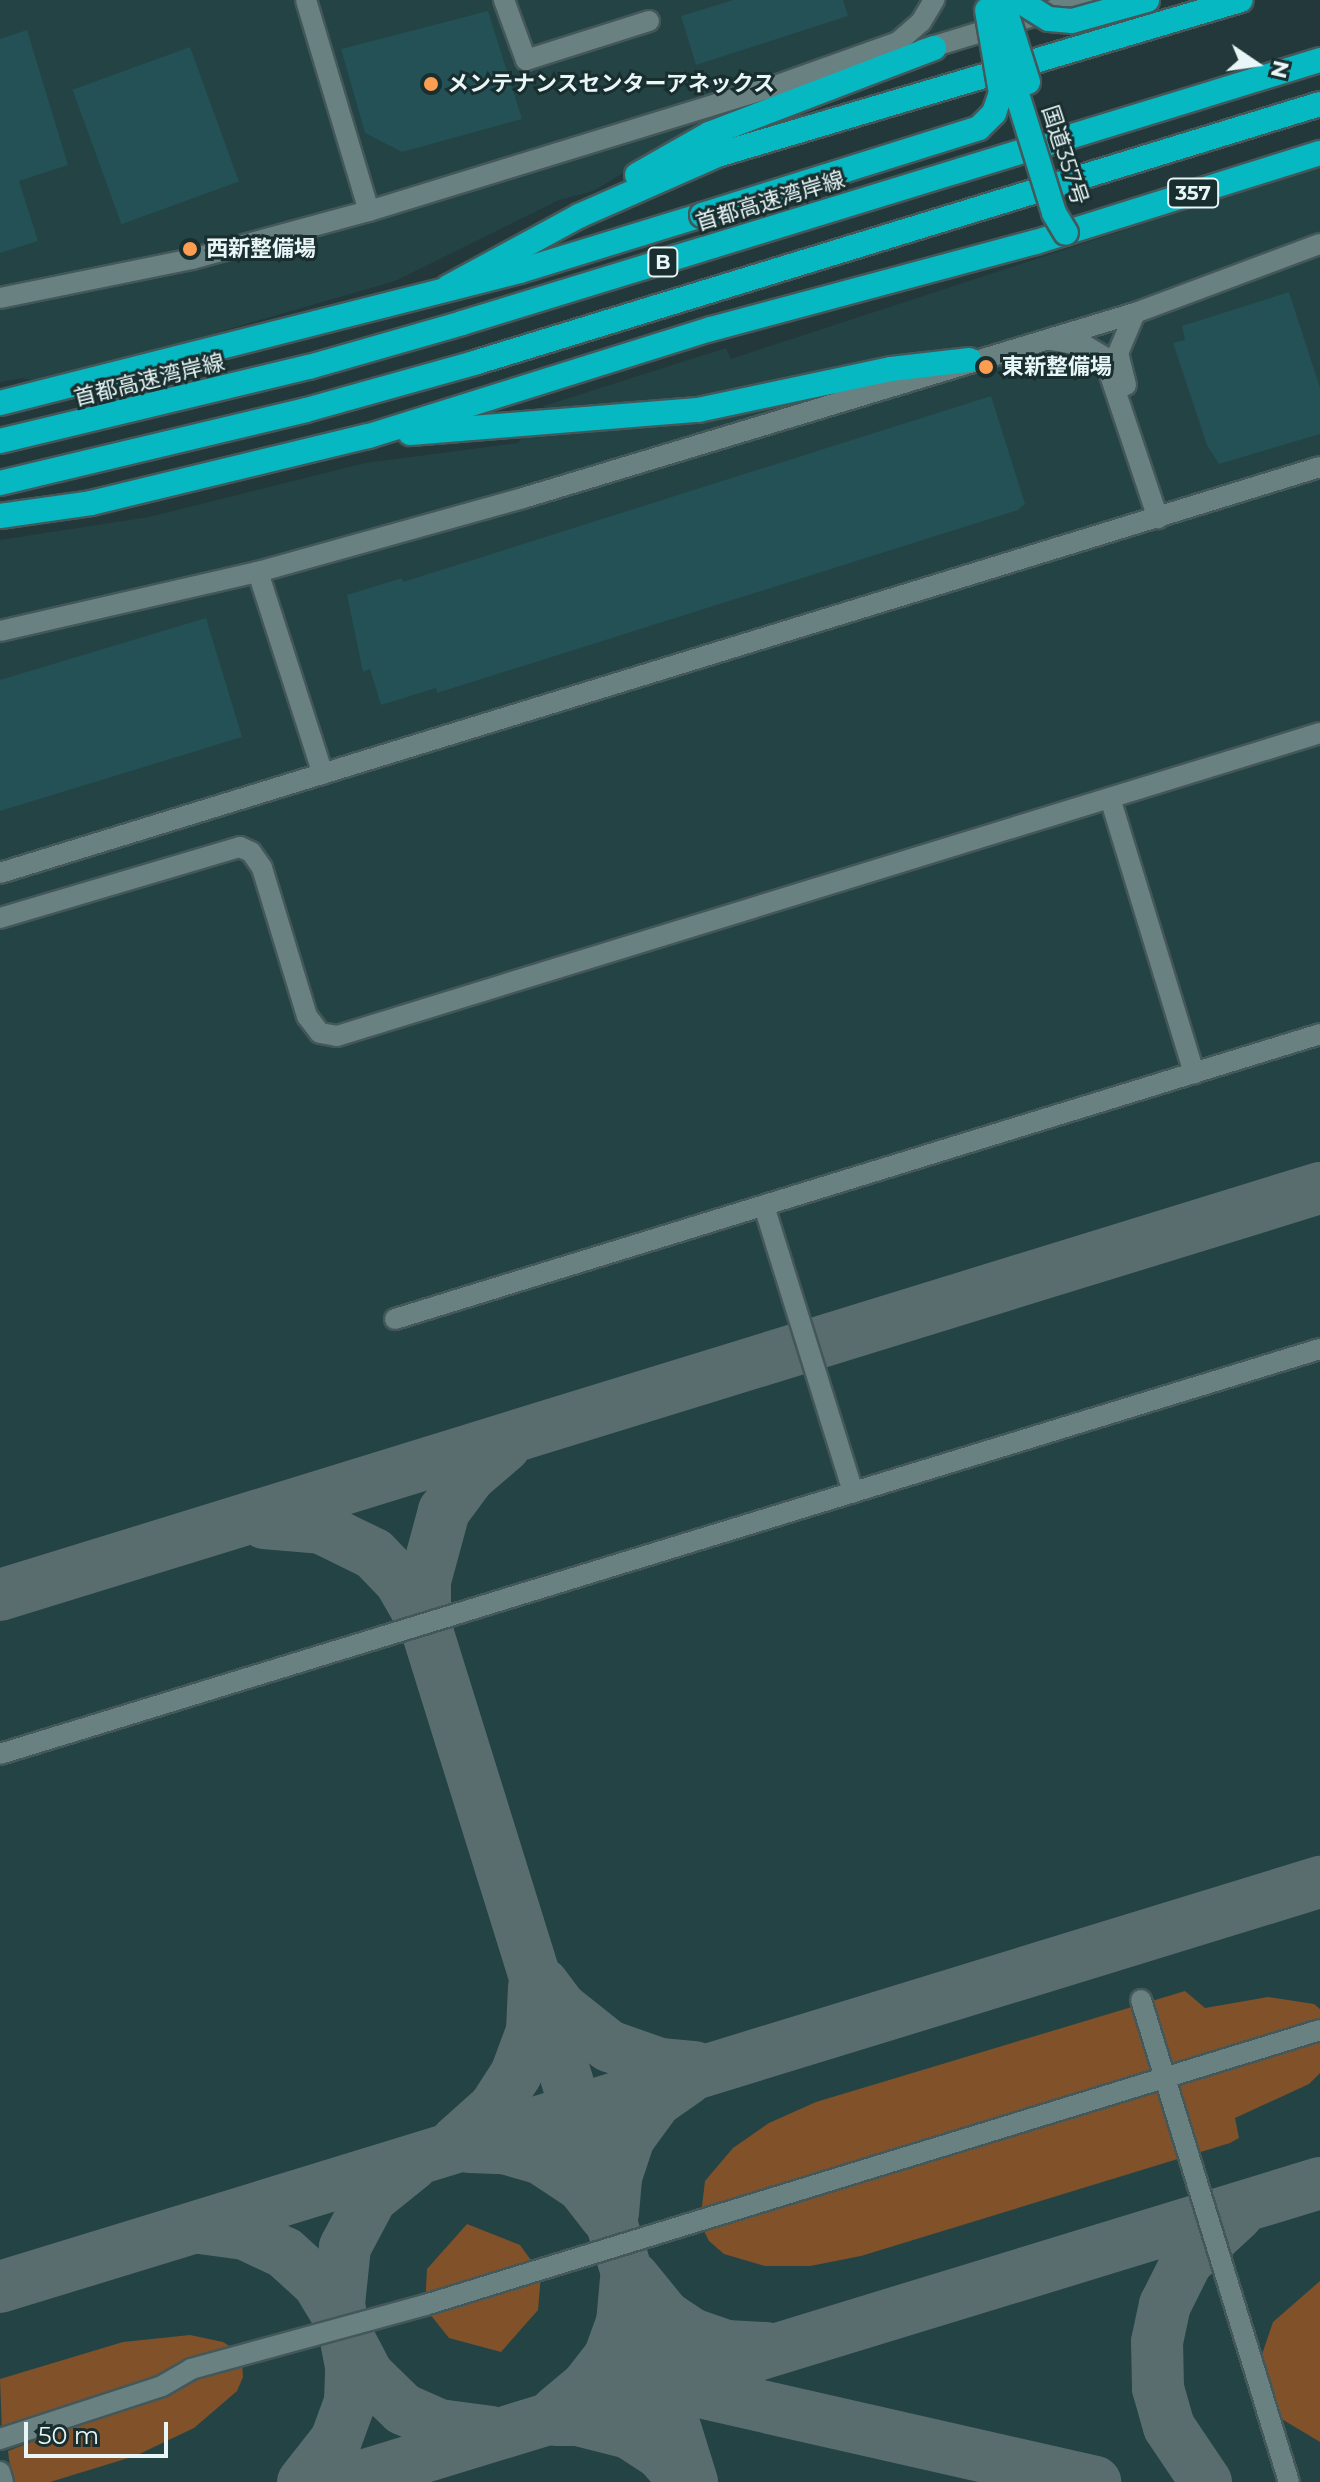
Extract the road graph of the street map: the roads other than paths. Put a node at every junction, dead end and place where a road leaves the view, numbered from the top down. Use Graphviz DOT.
graph roads {
  1 [pos="306,0"];
  2 [pos="504,0"];
  3 [pos="934,0"];
  4 [pos="1018,0"];
  5 [pos="1086,0"];
  6 [pos="1147,0"];
  7 [pos="1241,0"];
  8 [pos="991,3"];
  9 [pos="649,21"];
  10 [pos="934,48"];
  11 [pos="1320,60"];
  12 [pos="778,85"];
  13 [pos="1320,104"];
  14 [pos="1320,153"];
  15 [pos="369,211"];
  16 [pos="579,216"];
  17 [pos="1066,233"];
  18 [pos="1320,244"];
  19 [pos="448,287"];
  20 [pos="0,298"];
  21 [pos="1135,313"];
  22 [pos="1043,339"];
  23 [pos="969,360"];
  24 [pos="0,403"];
  25 [pos="369,436"];
  26 [pos="0,441"];
  27 [pos="1320,467"];
  28 [pos="0,483"];
  29 [pos="0,516"];
  30 [pos="1163,516"];
  31 [pos="258,572"];
  32 [pos="0,631"];
  33 [pos="1320,733"];
  34 [pos="323,774"];
  35 [pos="1110,798"];
  36 [pos="0,873"];
  37 [pos="0,918"];
  38 [pos="1320,1034"];
  39 [pos="1194,1073"];
  40 [pos="764,1206"];
  41 [pos="395,1319"];
  42 [pos="1320,1349"];
  43 [pos="853,1492"];
  44 [pos="0,1754"];
  45 [pos="1141,2000"];
  46 [pos="1320,2030"];
  47 [pos="1168,2077"];
  48 [pos="0,2439"];
  49 [pos="0,2472"];
  50 [pos="3,2482"];
  51 [pos="1289,2482"];
  1 -- 15 [label="street"];
  2 -- 9 [label="street"];
  3 -- 12 [label="street"];
  4 -- 6 [label="highway, bridge"];
  5 -- 10 [label="street"];
  7 -- 16 [label="highway"];
  8 -- 17 [label="highway, 国道357号, bridge"];
  8 -- 19 [label="highway, bridge"];
  10 -- 12 [label="street"];
  10 -- 16 [label="highway"];
  11 -- 26 [label="highway, 首都高速湾岸線 / B"];
  12 -- 15 [label="street"];
  13 -- 28 [label="highway, B"];
  14 -- 17 [label="highway, 357"];
  15 -- 20 [label="street"];
  16 -- 19 [label="highway"];
  17 -- 25 [label="highway"];
  18 -- 21 [label="street"];
  19 -- 24 [label="highway"];
  21 -- 22 [label="street"];
  21 -- 30 [label="street"];
  22 -- 23 [label="street"];
  22 -- 30 [label="street"];
  23 -- 25 [label="highway"];
  23 -- 31 [label="street"];
  25 -- 29 [label="highway"];
  27 -- 30 [label="street"];
  30 -- 34 [label="street"];
  31 -- 32 [label="street"];
  31 -- 34 [label="street"];
  33 -- 35 [label="street"];
  34 -- 36 [label="street"];
  35 -- 37 [label="street"];
  35 -- 39 [label="street"];
  38 -- 39 [label="street"];
  39 -- 40 [label="street"];
  40 -- 41 [label="street"];
  40 -- 43 [label="street"];
  42 -- 43 [label="street"];
  43 -- 44 [label="street"];
  45 -- 47 [label="street"];
  46 -- 47 [label="street"];
  47 -- 48 [label="street"];
  47 -- 51 [label="street"];
  49 -- 50 [label="street"];
}
